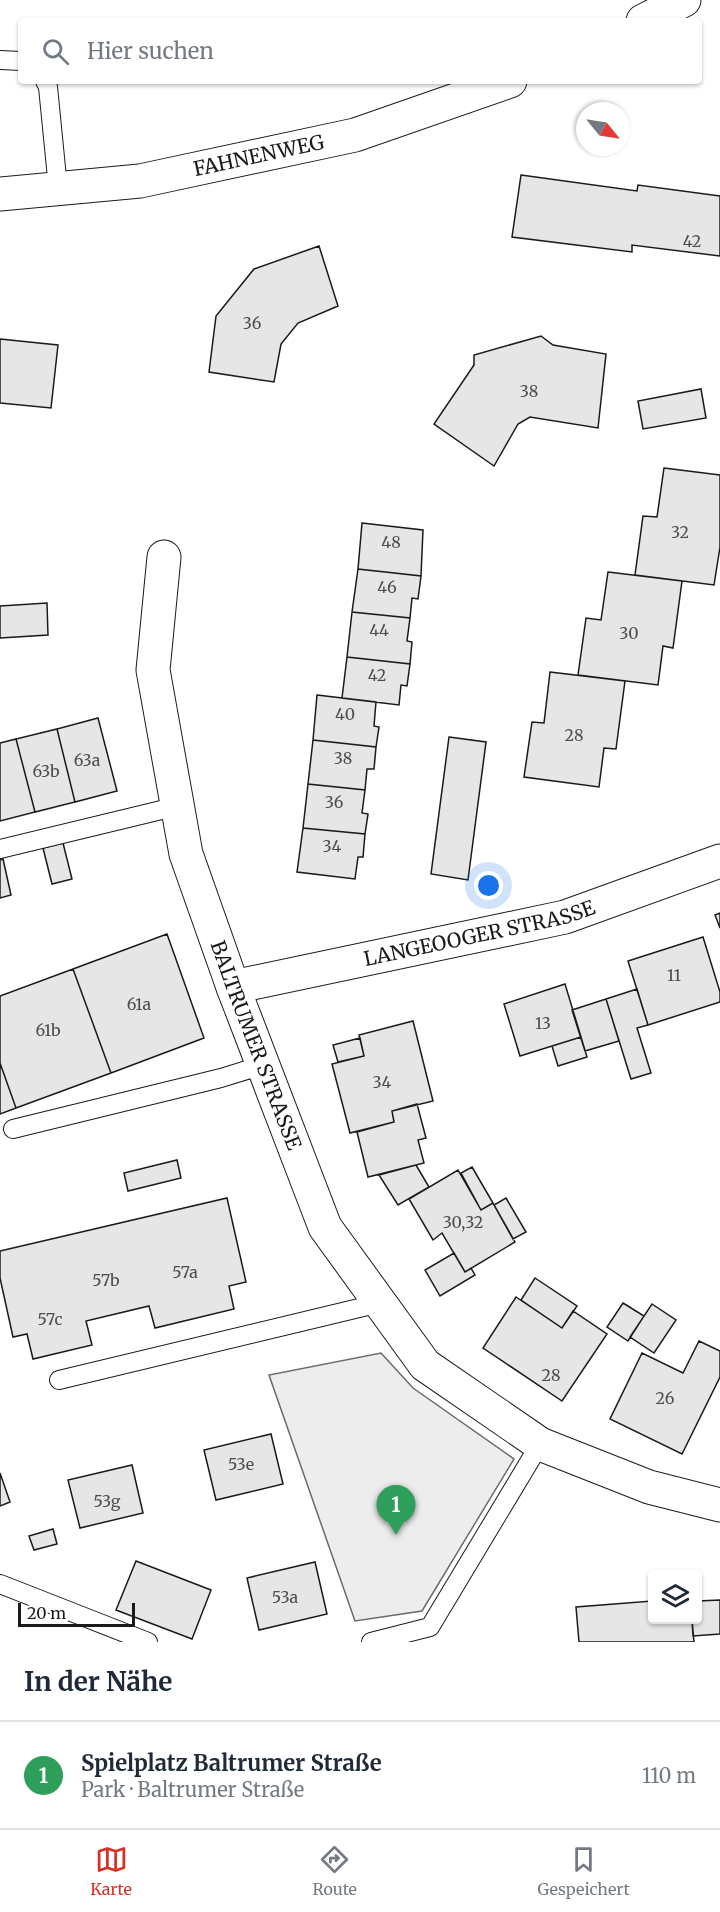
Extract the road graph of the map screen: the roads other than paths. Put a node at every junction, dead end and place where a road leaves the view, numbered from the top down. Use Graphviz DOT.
graph roads {
  1 [pos="684,0"];
  2 [pos="650,18"];
  3 [pos="0,60"];
  4 [pos="18,61"];
  5 [pos="46,84"];
  6 [pos="501,84"];
  7 [pos="58,188"];
  8 [pos="0,194"];
  9 [pos="164,557"];
  10 [pos="178,806"];
  11 [pos="0,849"];
  12 [pos="720,861"];
  13 [pos="233,987"];
  14 [pos="263,1065"];
  15 [pos="13,1129"];
  16 [pos="380,1303"];
  17 [pos="59,1380"];
  18 [pos="540,1444"];
  19 [pos="720,1505"];
  20 [pos="0,1584"];
  21 [pos="148,1642"];
  22 [pos="371,1642"];
  1 -- 2 [label="street"];
  3 -- 4 [label="lane"];
  5 -- 7 [label="lane"];
  6 -- 7 [label="street, FAHNENWEG"];
  7 -- 8 [label="street, FAHNENWEG"];
  9 -- 10 [label="street, BALTRUMER STRASSE"];
  10 -- 11 [label="lane"];
  10 -- 13 [label="street, BALTRUMER STRASSE"];
  12 -- 13 [label="street, LANGEOOGER STRASSE"];
  13 -- 14 [label="street, BALTRUMER STRASSE"];
  14 -- 15 [label="lane"];
  14 -- 16 [label="street, BALTRUMER STRASSE"];
  16 -- 17 [label="lane"];
  16 -- 18 [label="street, BALTRUMER STRASSE"];
  18 -- 19 [label="street, BALTRUMER STRASSE"];
  18 -- 22 [label="lane"];
  20 -- 21 [label="lane"];
}
